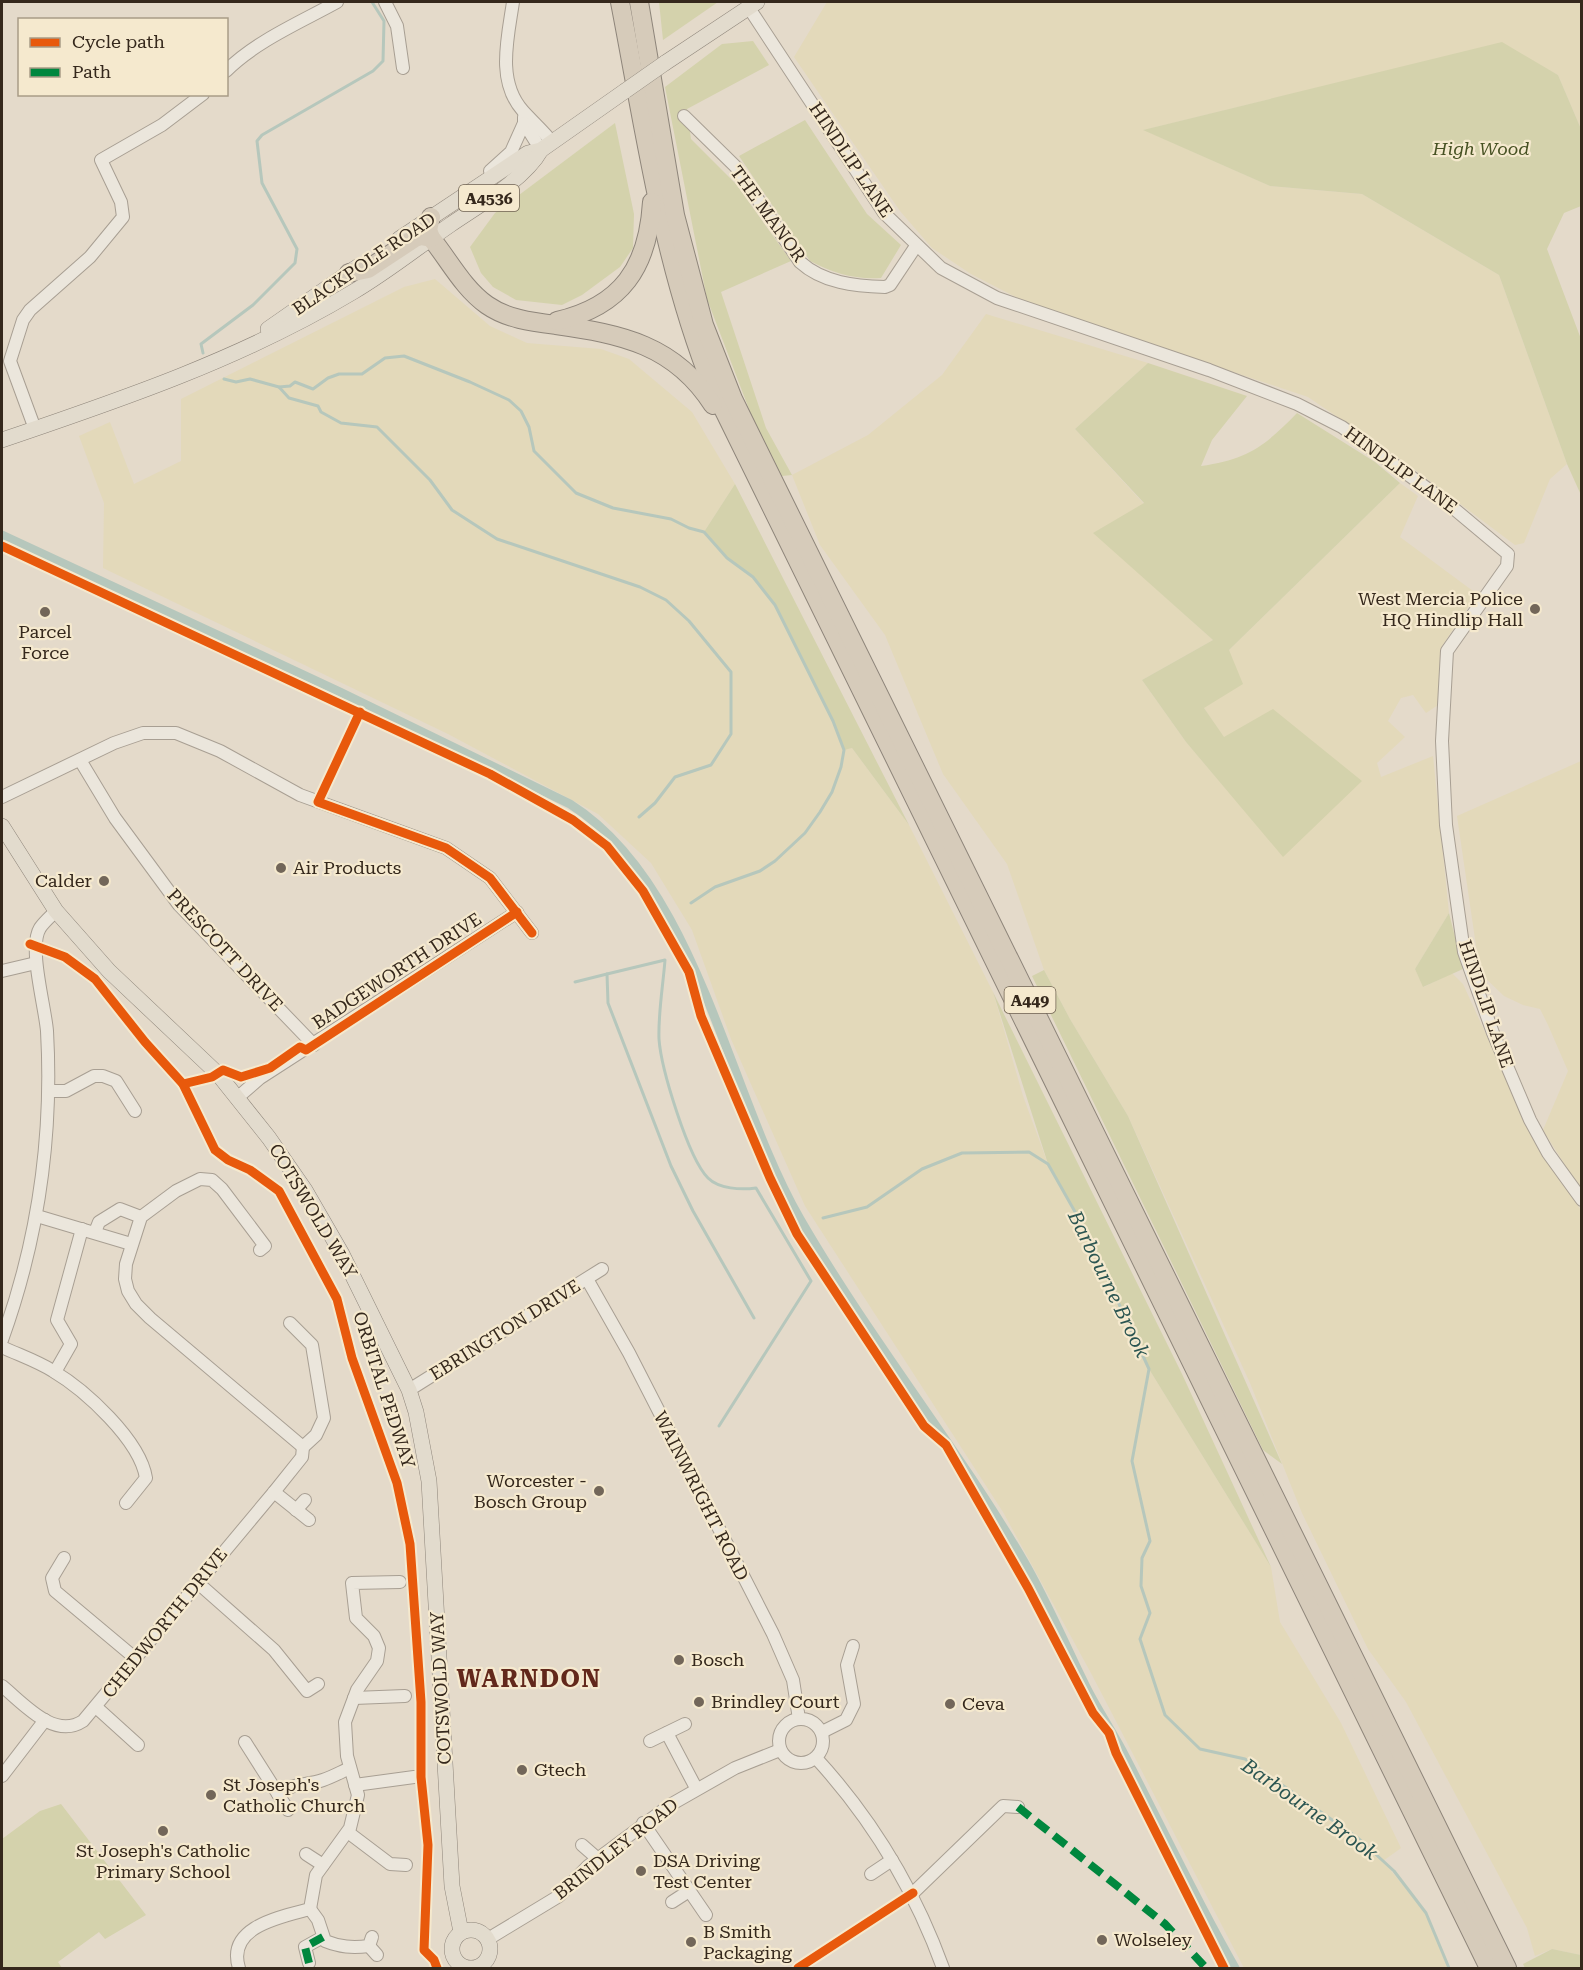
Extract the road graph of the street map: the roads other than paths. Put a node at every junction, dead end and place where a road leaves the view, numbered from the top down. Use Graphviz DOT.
graph roads {
  1 [pos="337,2"];
  2 [pos="385,2"];
  3 [pos="513,2"];
  4 [pos="620,2"];
  5 [pos="639,2"];
  6 [pos="649,2"];
  7 [pos="753,5"];
  8 [pos="646,27"];
  9 [pos="403,68"];
  10 [pos="228,69"];
  11 [pos="200,96"];
  12 [pos="684,116"];
  13 [pos="524,117"];
  14 [pos="546,146"];
  15 [pos="654,182"];
  16 [pos="481,184"];
  17 [pos="431,218"];
  18 [pos="431,238"];
  19 [pos="916,246"];
  20 [pos="349,273"];
  21 [pos="546,324"];
  22 [pos="250,345"];
  23 [pos="6,363"];
  24 [pos="34,429"];
  25 [pos="732,430"];
  26 [pos="2,440"];
  27 [pos="80,760"];
  28 [pos="2,797"];
  29 [pos="2,826"];
  30 [pos="56,911"];
  31 [pos="517,912"];
  32 [pos="532,933"];
  33 [pos="36,963"];
  34 [pos="2,971"];
  35 [pos="314,1046"];
  36 [pos="49,1091"];
  37 [pos="237,1098"];
  38 [pos="136,1105"];
  39 [pos="1581,1200"];
  40 [pos="37,1216"];
  41 [pos="141,1216"];
  42 [pos="89,1231"];
  43 [pos="131,1244"];
  44 [pos="260,1250"];
  45 [pos="602,1269"];
  46 [pos="587,1279"];
  47 [pos="7,1309"];
  48 [pos="290,1323"];
  49 [pos="2,1340"];
  50 [pos="2,1347"];
  51 [pos="55,1372"];
  52 [pos="409,1390"];
  53 [pos="303,1447"];
  54 [pos="274,1492"];
  55 [pos="126,1503"];
  56 [pos="309,1521"];
  57 [pos="64,1558"];
  58 [pos="198,1582"];
  59 [pos="399,1582"];
  60 [pos="853,1646"];
  61 [pos="135,1658"];
  62 [pos="318,1684"];
  63 [pos="2,1686"];
  64 [pos="405,1696"];
  65 [pos="354,1698"];
  66 [pos="96,1707"];
  67 [pos="800,1719"];
  68 [pos="45,1720"];
  69 [pos="685,1724"];
  70 [pos="822,1732"];
  71 [pos="667,1733"];
  72 [pos="650,1741"];
  73 [pos="245,1742"];
  74 [pos="138,1745"];
  75 [pos="780,1750"];
  76 [pos="816,1758"];
  77 [pos="350,1768"];
  78 [pos="2,1776"];
  79 [pos="414,1777"];
  80 [pos="355,1785"];
  81 [pos="696,1788"];
  82 [pos="278,1794"];
  83 [pos="1018,1806"];
  84 [pos="288,1810"];
  85 [pos="643,1823"];
  86 [pos="349,1833"];
  87 [pos="582,1845"];
  88 [pos="306,1854"];
  89 [pos="598,1859"];
  90 [pos="892,1860"];
  91 [pos="323,1864"];
  92 [pos="406,1864"];
  93 [pos="871,1874"];
  94 [pos="689,1891"];
  95 [pos="913,1893"];
  96 [pos="672,1902"];
  97 [pos="309,1909"];
  98 [pos="706,1916"];
  99 [pos="461,1932"];
  100 [pos="323,1937"];
  101 [pos="488,1939"];
  102 [pos="373,1946"];
  103 [pos="309,1963"];
  104 [pos="450,1964"];
  105 [pos="483,1967"];
  106 [pos="239,1968"];
  107 [pos="943,1968"];
  108 [pos="1489,1968"];
  109 [pos="1507,1968"];
  1 -- 10 [label="street"];
  2 -- 9 [label="street"];
  3 -- 13 [label="street"];
  4 -- 15 [label="highway, A449"];
  5 -- 8 [label="highway, A449"];
  6 -- 8 [label="highway"];
  7 -- 14 [label="main road, BLACKPOLE ROAD / A4536, bridge"];
  7 -- 19 [label="street, HINDLIP LANE"];
  8 -- 109 [label="highway, A449"];
  11 -- 23 [label="street"];
  12 -- 19 [label="street, THE MANOR"];
  13 -- 14 [label="street"];
  13 -- 16 [label="street"];
  14 -- 16 [label="main road, BLACKPOLE ROAD / A4536"];
  14 -- 18 [label="main road, BLACKPOLE ROAD / A4536"];
  15 -- 21 [label="highway"];
  15 -- 25 [label="highway, A449"];
  16 -- 17 [label="main road, BLACKPOLE ROAD / A4536"];
  17 -- 18 [label="highway"];
  17 -- 20 [label="main road, BLACKPOLE ROAD"];
  18 -- 20 [label="highway"];
  18 -- 21 [label="highway"];
  18 -- 22 [label="main road, BLACKPOLE ROAD"];
  19 -- 39 [label="street, HINDLIP LANE"];
  20 -- 22 [label="main road, BLACKPOLE ROAD"];
  21 -- 25 [label="highway"];
  22 -- 24 [label="main road, BLACKPOLE ROAD"];
  23 -- 24 [label="street"];
  24 -- 26 [label="main road, BLACKPOLE ROAD"];
  25 -- 108 [label="highway, A449"];
  27 -- 28 [label="street"];
  27 -- 31 [label="street"];
  27 -- 35 [label="street, PRESCOTT DRIVE"];
  29 -- 30 [label="main road, COTSWOLD WAY"];
  30 -- 33 [label="street"];
  30 -- 37 [label="main road, COTSWOLD WAY"];
  31 -- 32 [label="street"];
  31 -- 35 [label="street, BADGEWORTH DRIVE"];
  33 -- 34 [label="street"];
  33 -- 36 [label="street"];
  35 -- 37 [label="street, BADGEWORTH DRIVE"];
  36 -- 38 [label="street"];
  36 -- 40 [label="street"];
  37 -- 52 [label="main road, COTSWOLD WAY"];
  40 -- 42 [label="street"];
  40 -- 47 [label="street"];
  41 -- 42 [label="street"];
  41 -- 43 [label="street"];
  41 -- 44 [label="street"];
  42 -- 43 [label="street"];
  42 -- 51 [label="street"];
  43 -- 53 [label="street"];
  45 -- 46 [label="street, EBRINGTON DRIVE"];
  46 -- 52 [label="street, EBRINGTON DRIVE"];
  46 -- 67 [label="street, WAINWRIGHT ROAD"];
  47 -- 49 [label="street"];
  48 -- 53 [label="street, CHEDWORTH DRIVE"];
  50 -- 51 [label="street"];
  51 -- 55 [label="street"];
  52 -- 99 [label="main road, COTSWOLD WAY"];
  53 -- 54 [label="street, CHEDWORTH DRIVE"];
  54 -- 56 [label="street"];
  54 -- 58 [label="street, CHEDWORTH DRIVE"];
  57 -- 61 [label="street"];
  58 -- 61 [label="street, CHEDWORTH DRIVE"];
  58 -- 62 [label="street"];
  59 -- 65 [label="street"];
  60 -- 70 [label="street"];
  61 -- 66 [label="street, CHEDWORTH DRIVE"];
  63 -- 68 [label="street, CHEDWORTH DRIVE"];
  64 -- 65 [label="street"];
  65 -- 77 [label="street"];
  66 -- 68 [label="street, CHEDWORTH DRIVE"];
  66 -- 74 [label="street"];
  67 -- 70 [label="street"];
  67 -- 75 [label="street"];
  68 -- 78 [label="street"];
  69 -- 71 [label="street"];
  70 -- 76 [label="street"];
  71 -- 72 [label="street"];
  71 -- 81 [label="street"];
  73 -- 82 [label="street"];
  75 -- 76 [label="street"];
  75 -- 81 [label="street, BRINDLEY ROAD"];
  76 -- 90 [label="street"];
  77 -- 80 [label="street"];
  77 -- 82 [label="street"];
  79 -- 80 [label="street"];
  80 -- 86 [label="street"];
  81 -- 85 [label="street, BRINDLEY ROAD"];
  82 -- 84 [label="street"];
  83 -- 95 [label="street"];
  85 -- 89 [label="street, BRINDLEY ROAD"];
  85 -- 94 [label="street"];
  86 -- 91 [label="street"];
  86 -- 92 [label="street"];
  87 -- 89 [label="street"];
  88 -- 91 [label="street"];
  89 -- 101 [label="street, BRINDLEY ROAD"];
  90 -- 93 [label="street"];
  90 -- 95 [label="street"];
  91 -- 97 [label="street"];
  94 -- 96 [label="street"];
  94 -- 98 [label="street"];
  95 -- 107 [label="street"];
  97 -- 100 [label="street"];
  97 -- 106 [label="street"];
  99 -- 101 [label="main road"];
  99 -- 104 [label="main road"];
  100 -- 102 [label="street"];
  100 -- 103 [label="street"];
  101 -- 105 [label="main road"];
  104 -- 105 [label="main road"];
}
